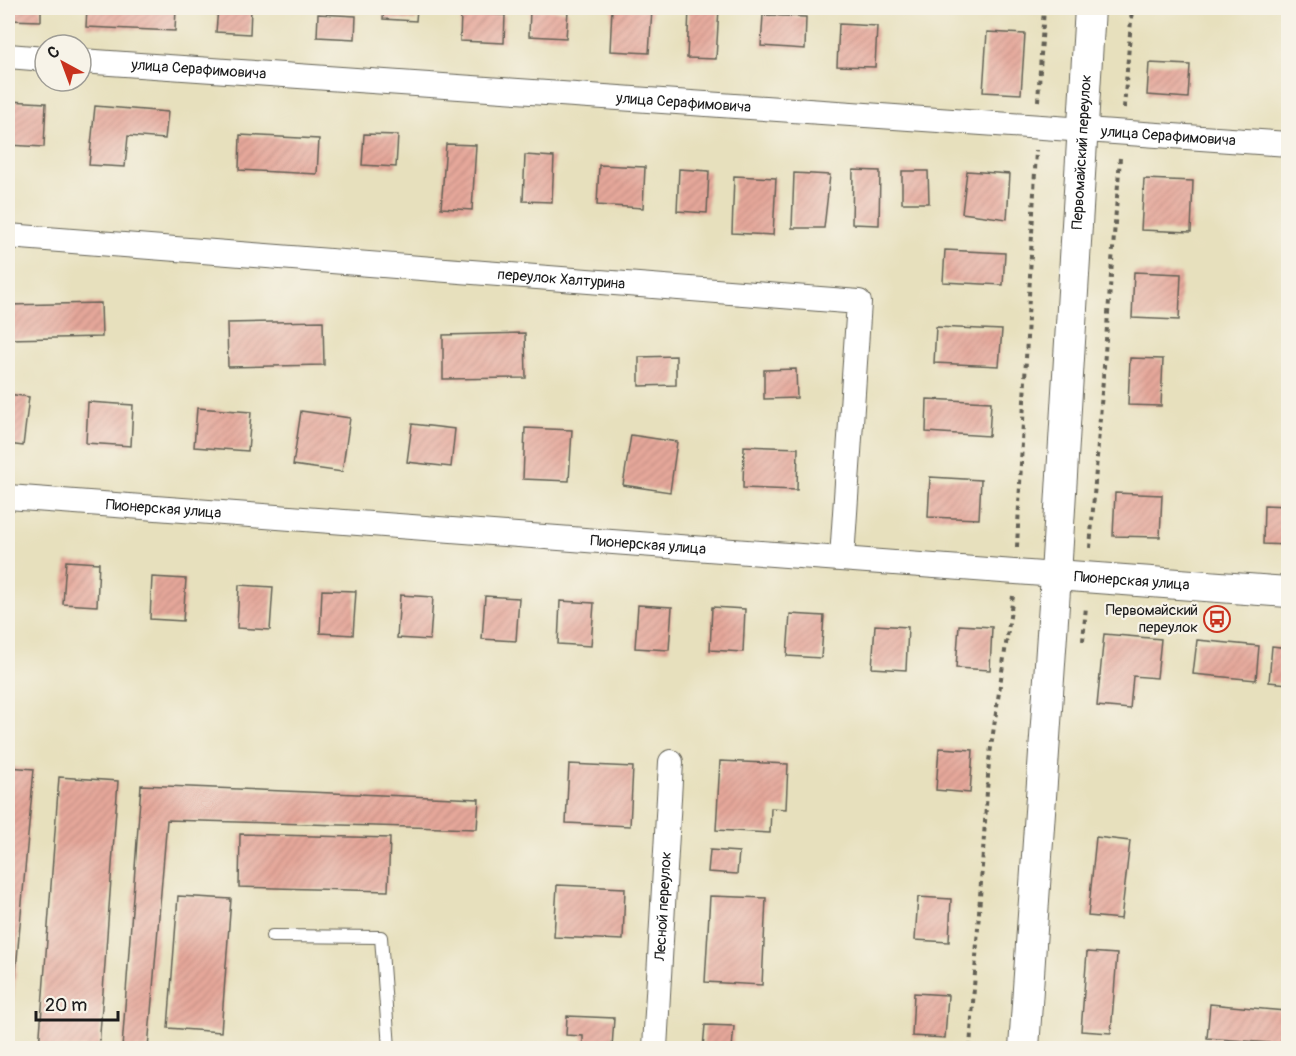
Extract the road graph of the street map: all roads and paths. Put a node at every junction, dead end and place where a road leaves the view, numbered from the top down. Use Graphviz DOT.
graph roads {
  1 [pos="1044,8"];
  2 [pos="1090,8"];
  3 [pos="1132,8"];
  4 [pos="8,56"];
  5 [pos="33,58"];
  6 [pos="93,62"];
  7 [pos="1037,126"];
  8 [pos="1081,129"];
  9 [pos="1122,132"];
  10 [pos="1288,144"];
  11 [pos="8,236"];
  12 [pos="8,497"];
  13 [pos="842,558"];
  14 [pos="1017,563"];
  15 [pos="1056,575"];
  16 [pos="1088,577"];
  17 [pos="1288,592"];
  18 [pos="1083,648"];
  19 [pos="671,762"];
  20 [pos="272,936"];
  21 [pos="389,1048"];
  22 [pos="655,1048"];
  23 [pos="970,1048"];
  24 [pos="1024,1048"];
  1 -- 7 [label="path"];
  2 -- 8 [label="street, Первомайский переулок"];
  3 -- 9 [label="path"];
  4 -- 5 [label="street"];
  6 -- 7 [label="street, улица Серафимовича"];
  7 -- 8 [label="street, улица Серафимовича"];
  7 -- 14 [label="path"];
  8 -- 9 [label="street, улица Серафимовича"];
  8 -- 15 [label="street, Первомайский переулок"];
  9 -- 10 [label="street, улица Серафимовича"];
  9 -- 16 [label="path"];
  11 -- 13 [label="street, переулок Халтурина"];
  12 -- 13 [label="street, Пионерская улица"];
  13 -- 14 [label="street, Пионерская улица"];
  14 -- 15 [label="street, Пионерская улица"];
  14 -- 23 [label="path"];
  15 -- 16 [label="street, Пионерская улица"];
  15 -- 24 [label="street, Первомайский переулок"];
  16 -- 17 [label="street, Пионерская улица"];
  16 -- 18 [label="path"];
  19 -- 22 [label="street, Лесной переулок"];
  20 -- 21 [label="lane"];
}
